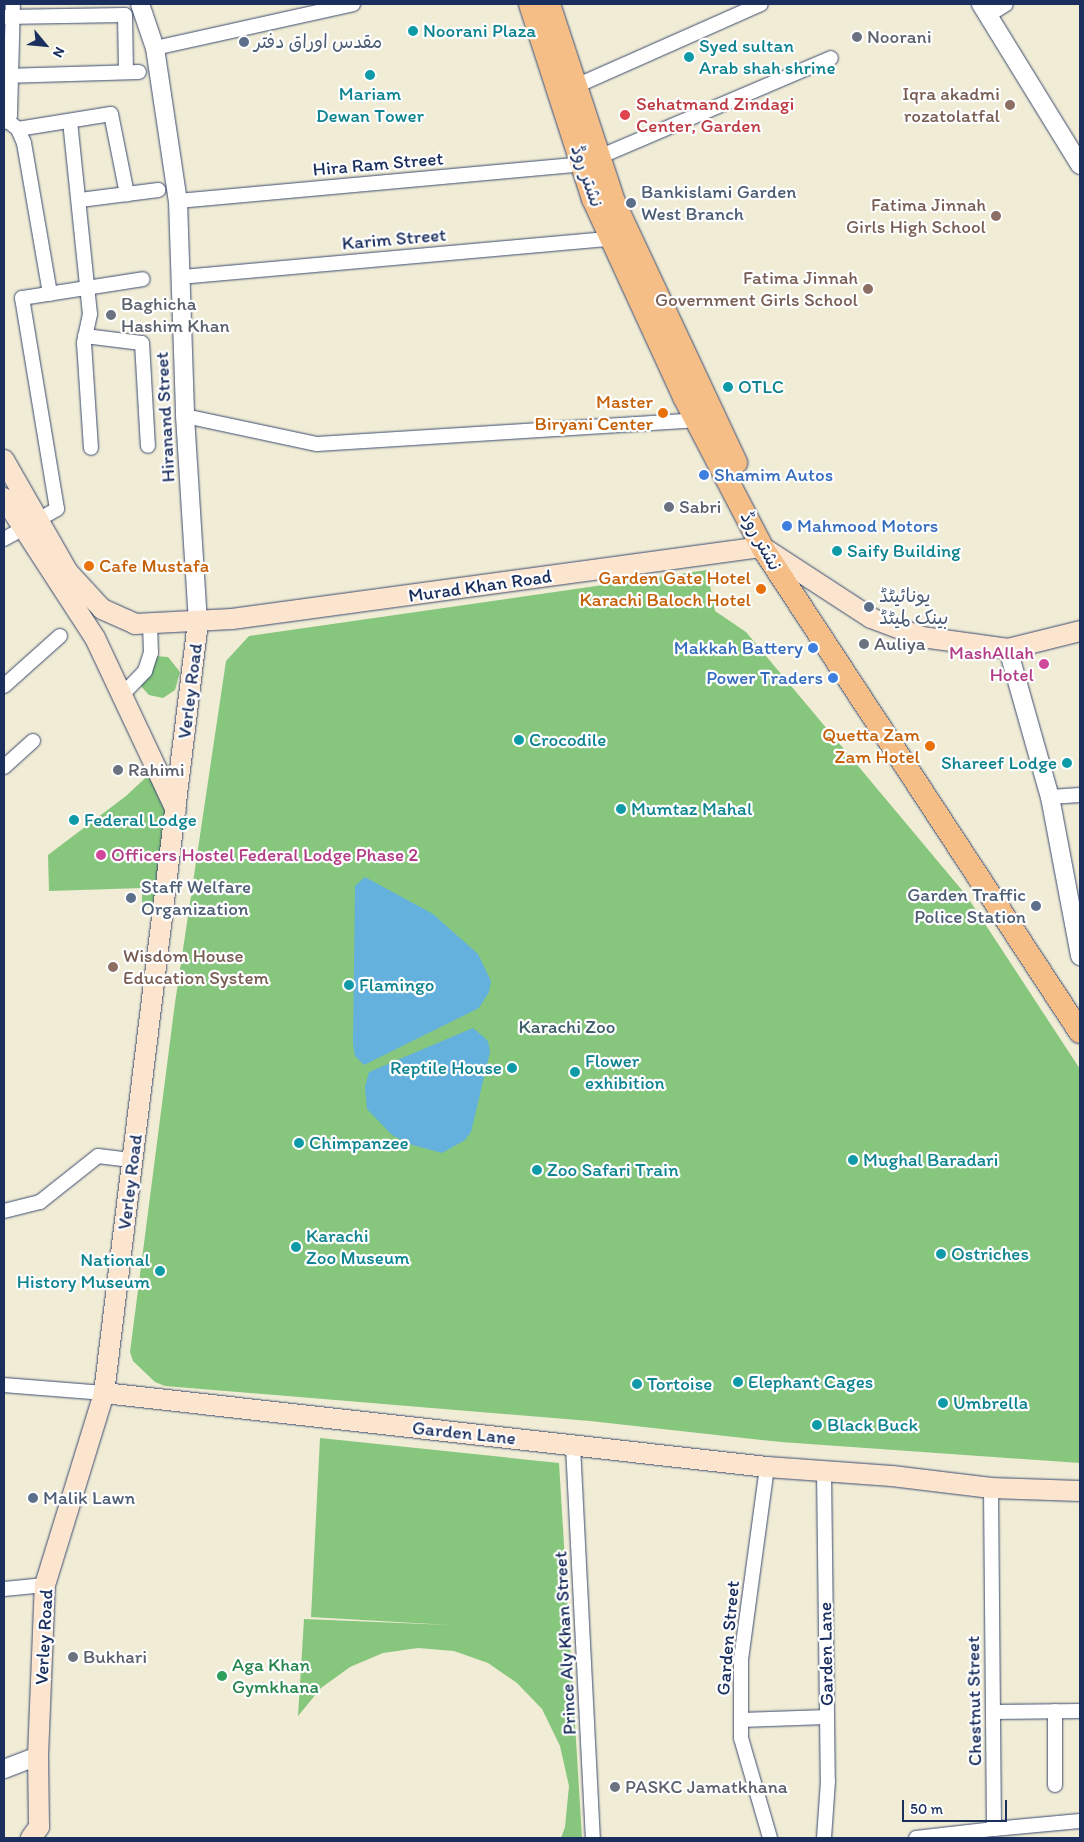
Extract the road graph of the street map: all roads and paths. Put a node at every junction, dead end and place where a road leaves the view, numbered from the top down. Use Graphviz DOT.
graph roads {
  1 [pos="140,4"];
  2 [pos="353,4"];
  3 [pos="530,4"];
  4 [pos="549,4"];
  5 [pos="761,4"];
  6 [pos="1006,4"];
  7 [pos="984,10"];
  8 [pos="10,13"];
  9 [pos="155,48"];
  10 [pos="831,58"];
  11 [pos="8,76"];
  12 [pos="576,86"];
  13 [pos="70,121"];
  14 [pos="10,124"];
  15 [pos="1077,154"];
  16 [pos="591,160"];
  17 [pos="158,190"];
  18 [pos="128,194"];
  19 [pos="80,200"];
  20 [pos="178,201"];
  21 [pos="611,239"];
  22 [pos="181,277"];
  23 [pos="143,279"];
  24 [pos="88,287"];
  25 [pos="50,294"];
  26 [pos="85,336"];
  27 [pos="185,416"];
  28 [pos="697,420"];
  29 [pos="148,446"];
  30 [pos="91,448"];
  31 [pos="4,460"];
  32 [pos="4,498"];
  33 [pos="31,524"];
  34 [pos="4,539"];
  35 [pos="762,547"];
  36 [pos="786,561"];
  37 [pos="198,622"];
  38 [pos="150,625"];
  39 [pos="1080,631"];
  40 [pos="60,636"];
  41 [pos="1008,649"];
  42 [pos="4,686"];
  43 [pos="123,694"];
  44 [pos="33,742"];
  45 [pos="4,767"];
  46 [pos="1080,795"];
  47 [pos="1050,797"];
  48 [pos="176,810"];
  49 [pos="1080,956"];
  50 [pos="1080,1018"];
  51 [pos="1080,1032"];
  52 [pos="133,1160"];
  53 [pos="4,1211"];
  54 [pos="4,1385"];
  55 [pos="104,1393"];
  56 [pos="573,1446"];
  57 [pos="767,1467"];
  58 [pos="824,1470"];
  59 [pos="990,1488"];
  60 [pos="1080,1491"];
  61 [pos="45,1585"];
  62 [pos="4,1589"];
  63 [pos="1055,1711"];
  64 [pos="1080,1711"];
  65 [pos="992,1712"];
  66 [pos="827,1717"];
  67 [pos="741,1720"];
  68 [pos="38,1756"];
  69 [pos="4,1769"];
  70 [pos="1055,1785"];
  71 [pos="1080,1821"];
  72 [pos="994,1829"];
  73 [pos="39,1834"];
  74 [pos="593,1838"];
  75 [pos="770,1838"];
  76 [pos="824,1838"];
  77 [pos="916,1838"];
  1 -- 9 [label="street, Hiranand Street"];
  2 -- 9 [label="street"];
  3 -- 16 [label="main road, نشتر روڈ"];
  4 -- 12 [label="main road, نشتر روڈ"];
  5 -- 12 [label="street"];
  6 -- 7 [label="street"];
  7 -- 15 [label="street"];
  8 -- 11 [label="street"];
  8 -- 11 [label="street"];
  9 -- 20 [label="street, Hiranand Street"];
  10 -- 16 [label="street, Hira Ram Street"];
  11 -- 14 [label="street"];
  12 -- 16 [label="main road, نشتر روڈ"];
  13 -- 14 [label="street"];
  13 -- 18 [label="street"];
  13 -- 19 [label="street"];
  14 -- 25 [label="street"];
  16 -- 20 [label="street, Hira Ram Street"];
  16 -- 21 [label="main road, نشتر روڈ"];
  16 -- 36 [label="main road, نشتر روڈ"];
  17 -- 18 [label="street"];
  18 -- 19 [label="street"];
  19 -- 24 [label="street"];
  20 -- 22 [label="street, Hiranand Street"];
  21 -- 22 [label="street, Karim Street"];
  21 -- 28 [label="main road, نشتر روڈ"];
  22 -- 27 [label="street, Hiranand Street"];
  23 -- 24 [label="street"];
  24 -- 25 [label="street"];
  24 -- 26 [label="street"];
  25 -- 33 [label="street"];
  26 -- 29 [label="street"];
  26 -- 30 [label="street"];
  27 -- 28 [label="street"];
  27 -- 37 [label="street, Hiranand Street"];
  28 -- 35 [label="main road, نشتر روڈ"];
  31 -- 33 [label="main road"];
  32 -- 33 [label="main road"];
  33 -- 34 [label="street"];
  33 -- 38 [label="main road, Murad Khan Road"];
  33 -- 43 [label="main road"];
  35 -- 36 [label="main road"];
  35 -- 37 [label="main road, Murad Khan Road"];
  35 -- 51 [label="main road, نشتر روڈ"];
  36 -- 41 [label="main road"];
  36 -- 50 [label="main road, نشتر روڈ"];
  37 -- 38 [label="main road, Murad Khan Road"];
  37 -- 48 [label="main road, Verley Road"];
  38 -- 43 [label="street"];
  39 -- 41 [label="main road"];
  40 -- 42 [label="street"];
  41 -- 47 [label="street"];
  43 -- 48 [label="main road"];
  44 -- 45 [label="street"];
  46 -- 47 [label="street"];
  47 -- 49 [label="street"];
  48 -- 52 [label="main road, Verley Road"];
  52 -- 53 [label="street"];
  52 -- 55 [label="main road, Verley Road"];
  54 -- 55 [label="street"];
  55 -- 56 [label="main road, Garden Lane"];
  55 -- 61 [label="main road, Verley Road"];
  56 -- 57 [label="main road, Garden Lane"];
  56 -- 74 [label="street, Prince Aly Khan Street"];
  57 -- 58 [label="main road, Garden Lane"];
  57 -- 67 [label="street, Garden Street"];
  58 -- 59 [label="main road, Garden Lane"];
  58 -- 66 [label="street, Garden Lane"];
  59 -- 60 [label="main road, Garden Lane"];
  59 -- 65 [label="street, Chestnut Street"];
  61 -- 62 [label="street"];
  61 -- 68 [label="main road, Verley Road"];
  63 -- 64 [label="street"];
  63 -- 65 [label="street"];
  63 -- 70 [label="street"];
  65 -- 72 [label="street, Chestnut Street"];
  66 -- 67 [label="street"];
  66 -- 76 [label="street, Garden Lane"];
  67 -- 75 [label="street, Garden Street"];
  68 -- 69 [label="street"];
  68 -- 73 [label="main road, Verley Road"];
  71 -- 72 [label="street"];
  72 -- 77 [label="street"];
}
